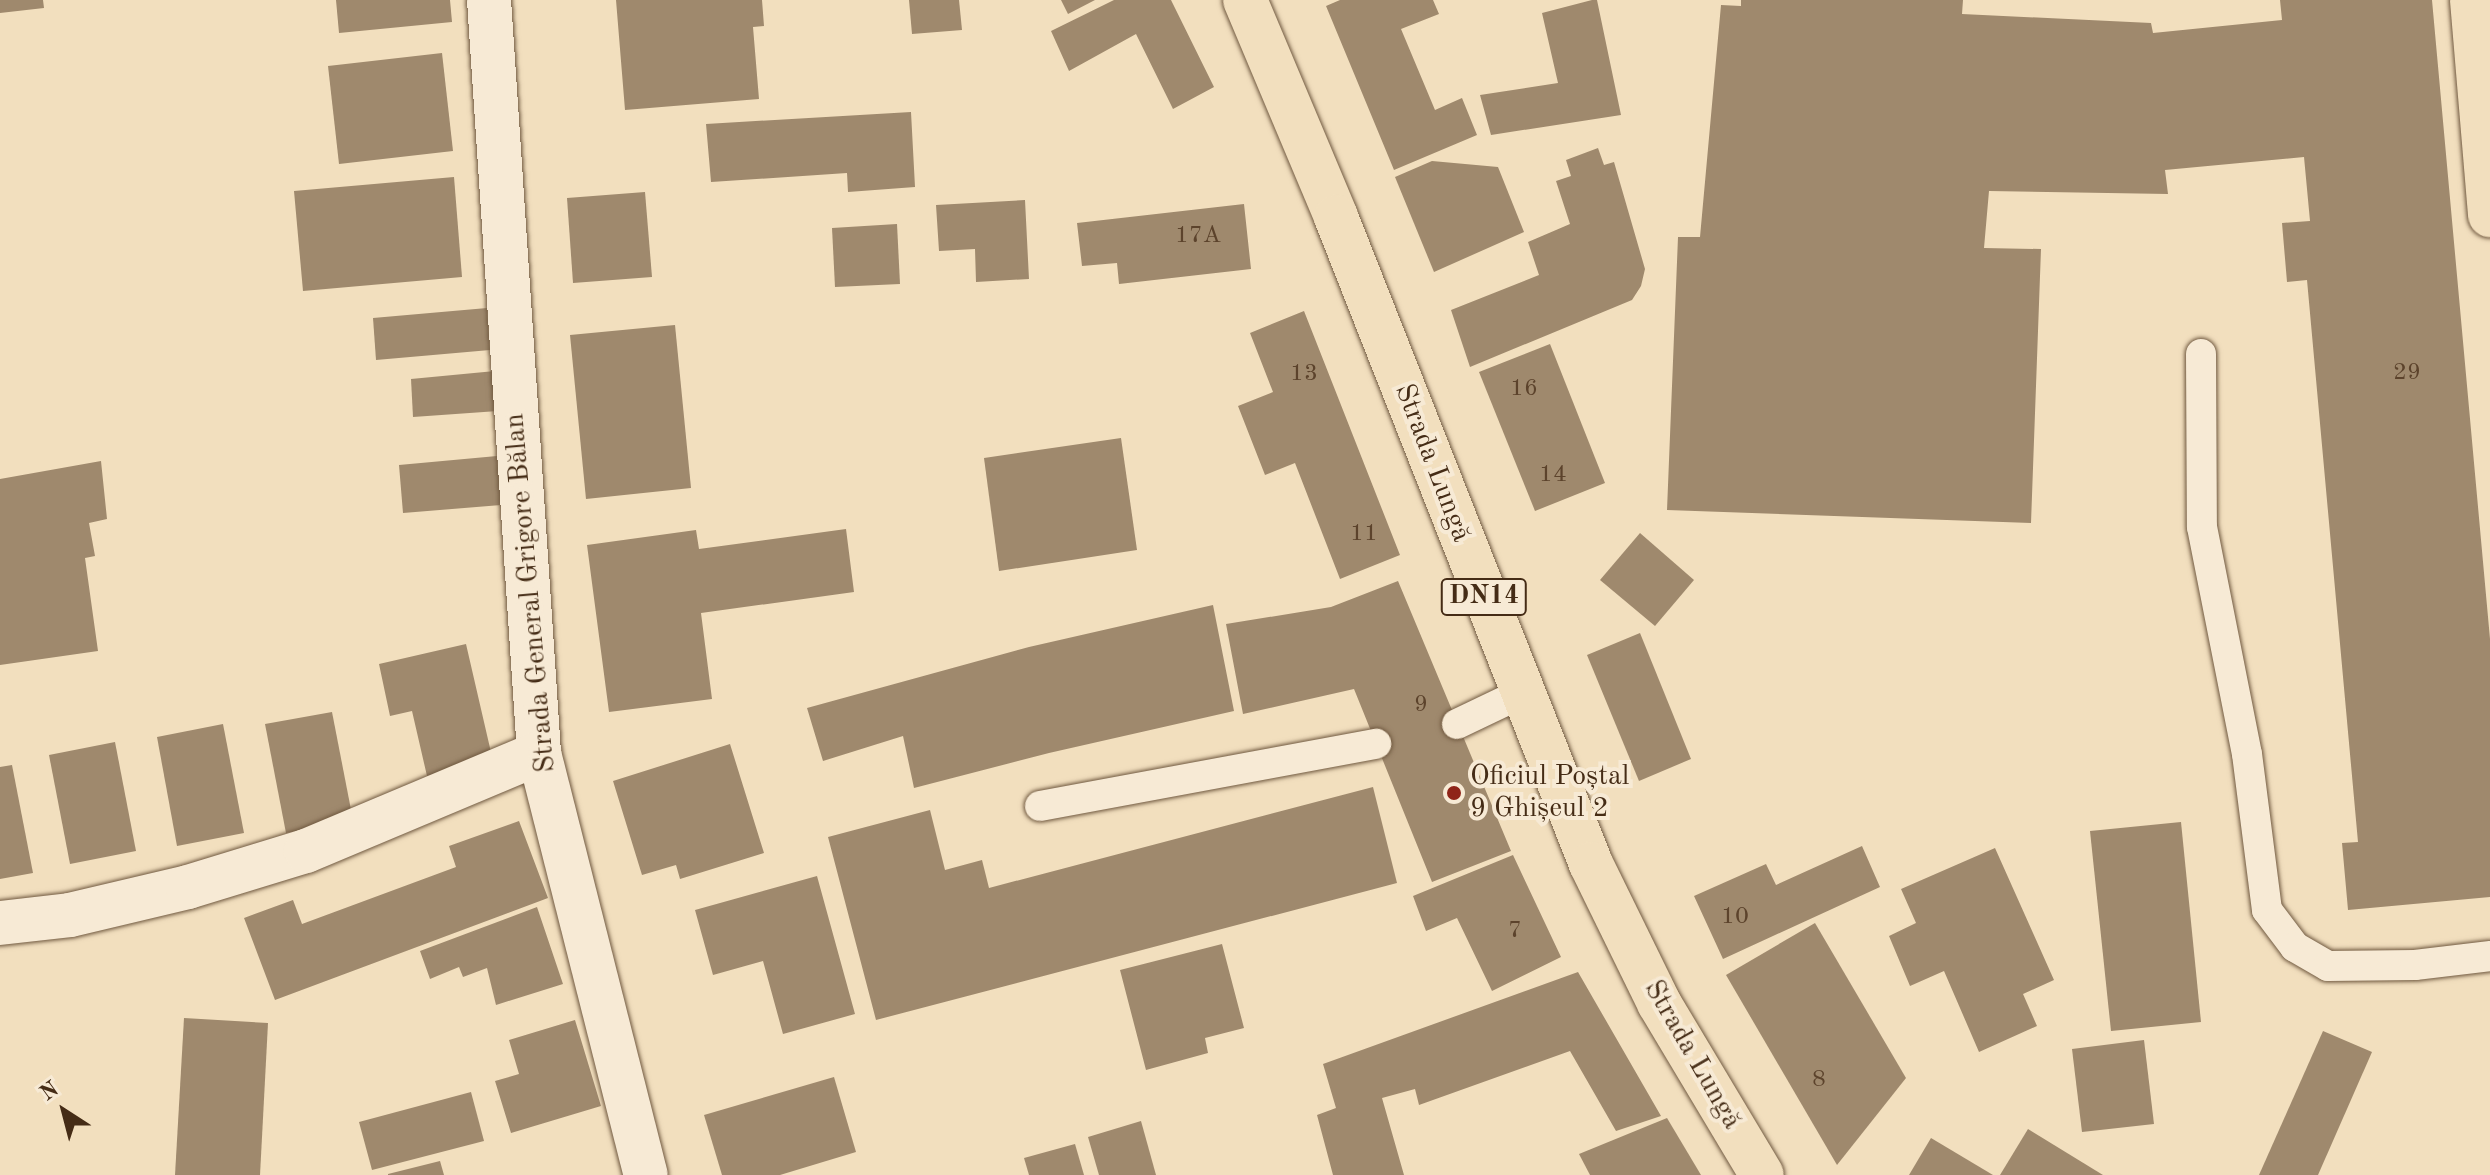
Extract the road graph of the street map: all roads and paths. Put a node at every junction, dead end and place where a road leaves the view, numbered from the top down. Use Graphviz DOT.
graph roads {
  1 [pos="489,0"];
  2 [pos="1245,0"];
  3 [pos="2472,0"];
  4 [pos="2490,215"];
  5 [pos="2201,354"];
  6 [pos="1522,693"];
  7 [pos="1457,724"];
  8 [pos="1376,744"];
  9 [pos="539,753"];
  10 [pos="1040,806"];
  11 [pos="0,923"];
  12 [pos="2490,956"];
  13 [pos="646,1175"];
  14 [pos="1762,1175"];
  1 -- 9 [label="street, Strada General Grigore Bălan"];
  2 -- 6 [label="main road, Strada Lungă / DN14"];
  3 -- 4 [label="main road"];
  5 -- 12 [label="lane"];
  6 -- 7 [label="lane"];
  6 -- 14 [label="main road, Strada Lungă / DN14"];
  8 -- 10 [label="lane"];
  9 -- 11 [label="street"];
  9 -- 13 [label="street, Strada General Grigore Bălan"];
}
